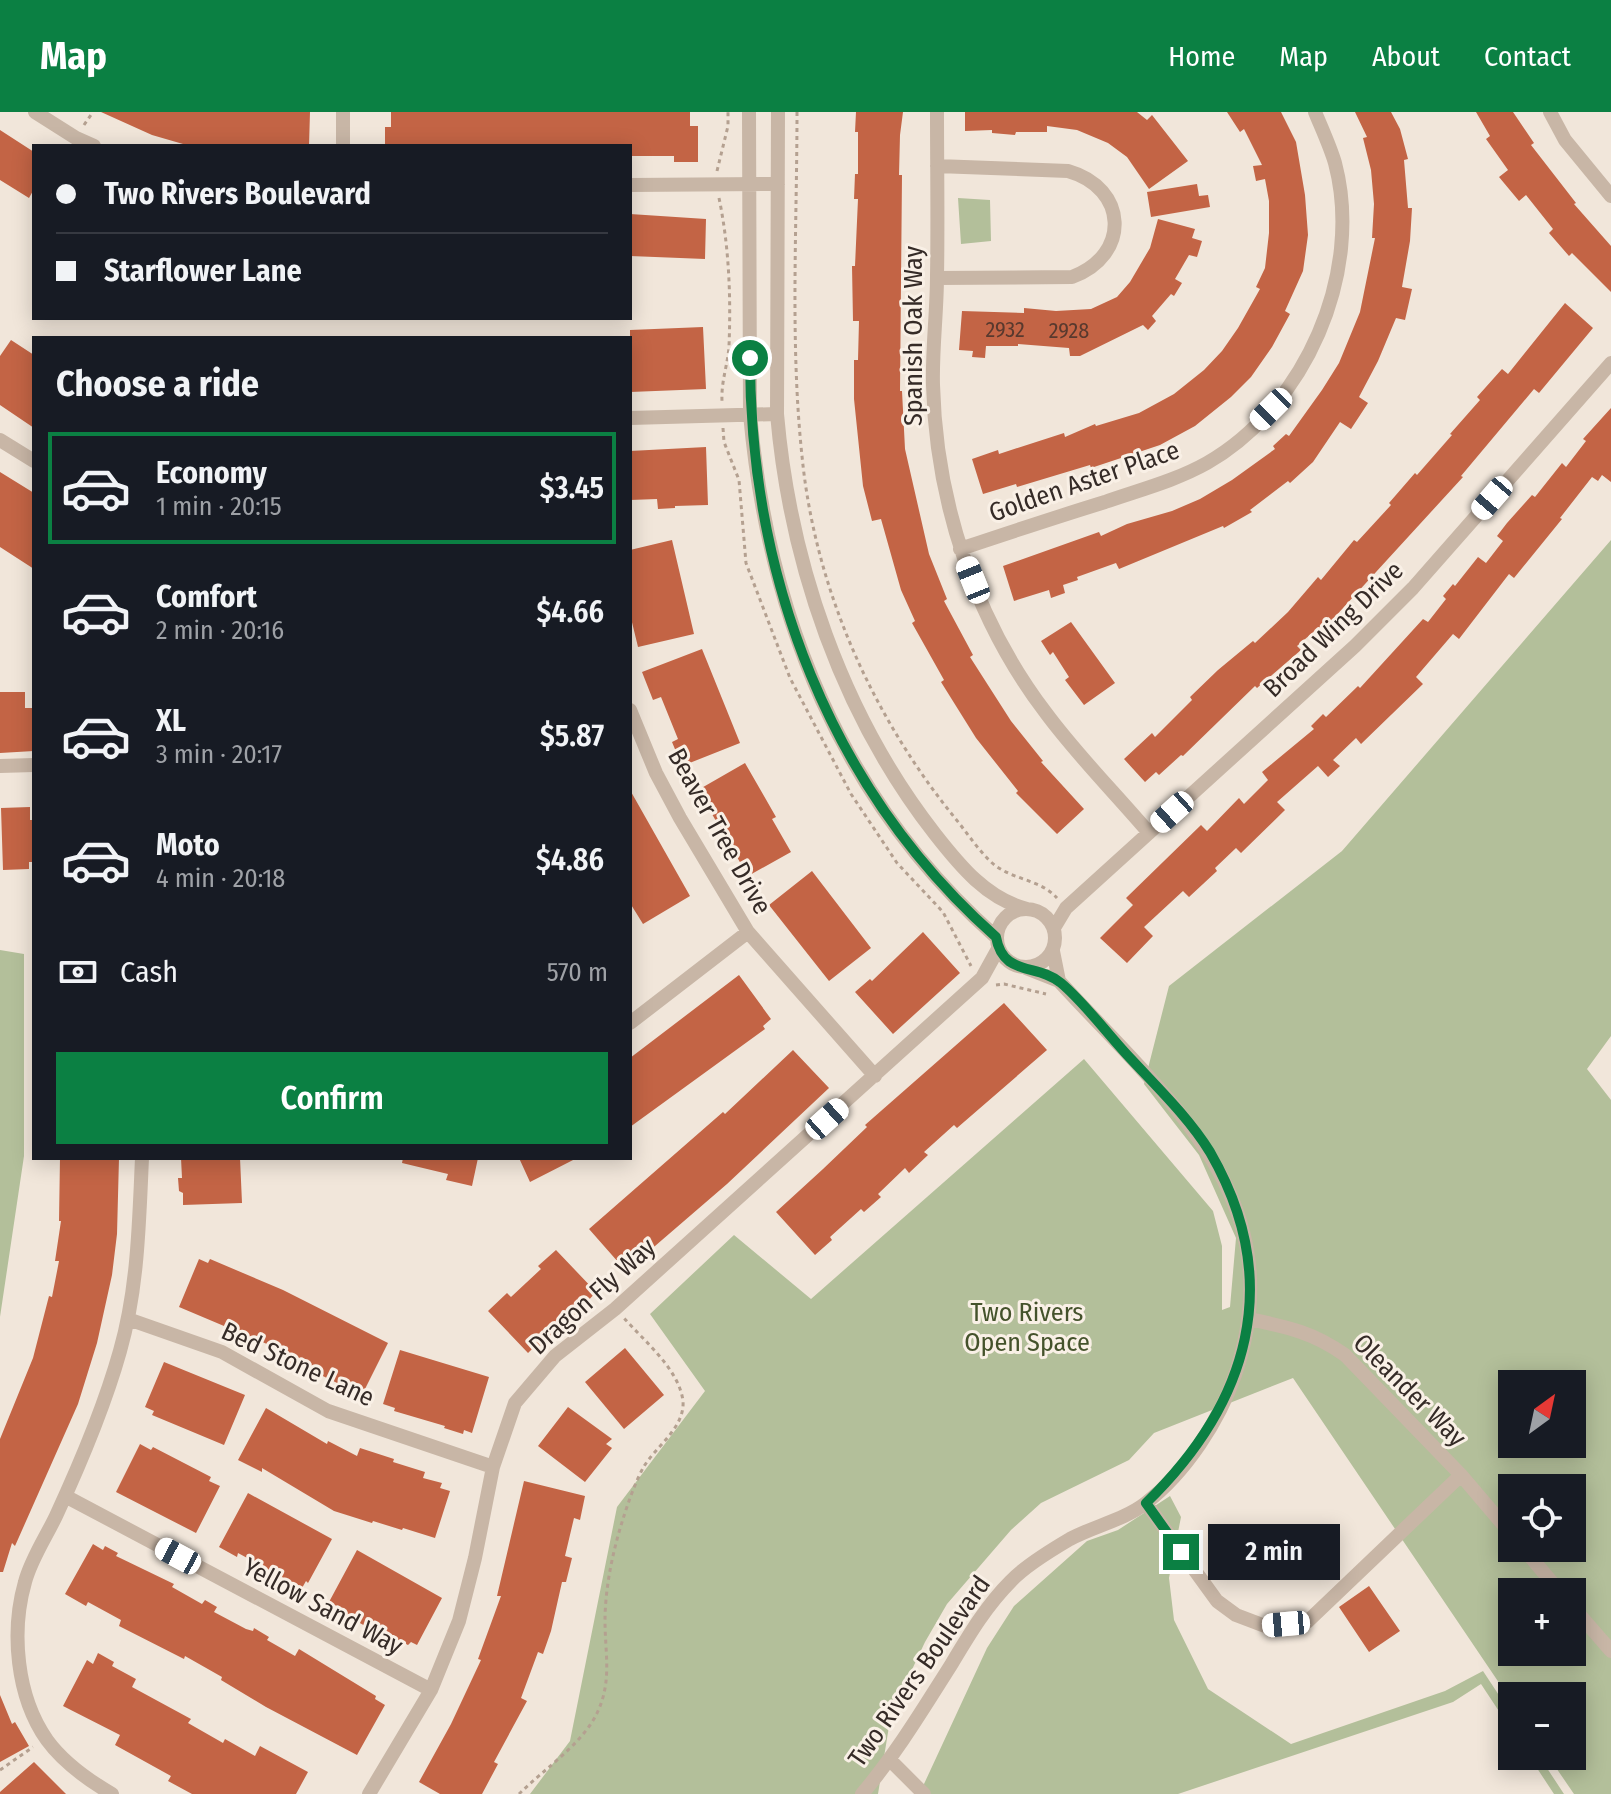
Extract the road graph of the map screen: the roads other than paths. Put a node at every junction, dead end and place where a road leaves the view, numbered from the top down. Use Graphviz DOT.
graph roads {
  1 [pos="35,112"];
  2 [pos="343,112"];
  3 [pos="749,112"];
  4 [pos="778,112"];
  5 [pos="937,112"];
  6 [pos="1315,112"];
  7 [pos="1550,112"];
  8 [pos="90,144"];
  9 [pos="343,144"];
  10 [pos="937,166"];
  11 [pos="749,183"];
  12 [pos="778,184"];
  13 [pos="632,185"];
  14 [pos="1611,196"];
  15 [pos="937,278"];
  16 [pos="1611,363"];
  17 [pos="750,414"];
  18 [pos="777,414"];
  19 [pos="632,418"];
  20 [pos="0,440"];
  21 [pos="32,460"];
  22 [pos="960,549"];
  23 [pos="632,715"];
  24 [pos="32,765"];
  25 [pos="0,766"];
  26 [pos="1149,833"];
  27 [pos="1066,908"];
  28 [pos="1033,910"];
  29 [pos="1054,928"];
  30 [pos="748,932"];
  31 [pos="997,943"];
  32 [pos="1053,951"];
  33 [pos="1020,967"];
  34 [pos="982,978"];
  35 [pos="1059,981"];
  36 [pos="632,1021"];
  37 [pos="875,1076"];
  38 [pos="142,1160"];
  39 [pos="128,1319"];
  40 [pos="1249,1319"];
  41 [pos="493,1467"];
  42 [pos="1461,1475"];
  43 [pos="65,1496"];
  44 [pos="1146,1503"];
  45 [pos="1498,1519"];
  46 [pos="1535,1562"];
  47 [pos="1548,1578"];
  48 [pos="1586,1622"];
  49 [pos="1611,1651"];
  50 [pos="431,1690"];
  51 [pos="890,1760"];
  52 [pos="112,1794"];
  53 [pos="369,1794"];
  54 [pos="862,1794"];
  55 [pos="924,1794"];
  1 -- 8 [label="street"];
  2 -- 9 [label="street"];
  3 -- 11 [label="street, Two Rivers Boulevard"];
  4 -- 12 [label="street"];
  5 -- 10 [label="street, Spanish Oak Way"];
  6 -- 22 [label="street, Golden Aster Place"];
  7 -- 14 [label="street"];
  10 -- 15 [label="street, Spanish Oak Way"];
  10 -- 15 [label="street"];
  11 -- 12 [label="street"];
  11 -- 13 [label="street"];
  11 -- 17 [label="street, Two Rivers Boulevard"];
  12 -- 18 [label="street"];
  15 -- 22 [label="street, Spanish Oak Way"];
  16 -- 26 [label="street, Broad Wing Drive"];
  17 -- 18 [label="street"];
  17 -- 19 [label="street"];
  17 -- 31 [label="street, Two Rivers Boulevard"];
  18 -- 28 [label="street"];
  20 -- 21 [label="street"];
  22 -- 26 [label="street, Spanish Oak Way"];
  23 -- 30 [label="street, Beaver Tree Drive"];
  24 -- 25 [label="street"];
  26 -- 27 [label="street, Broad Wing Drive"];
  27 -- 28 [label="street"];
  27 -- 29 [label="street, Broad Wing Drive"];
  28 -- 29 [label="street"];
  28 -- 31 [label="street"];
  29 -- 32 [label="street"];
  30 -- 36 [label="street"];
  30 -- 37 [label="street, Beaver Tree Drive"];
  31 -- 33 [label="street, Two Rivers Boulevard"];
  31 -- 34 [label="street, Dragon Fly Way"];
  32 -- 33 [label="street"];
  32 -- 35 [label="street"];
  33 -- 34 [label="street, Dragon Fly Way"];
  33 -- 35 [label="street, Two Rivers Boulevard"];
  34 -- 37 [label="street, Dragon Fly Way"];
  35 -- 40 [label="street, Two Rivers Boulevard"];
  37 -- 41 [label="street, Dragon Fly Way"];
  38 -- 39 [label="street"];
  39 -- 41 [label="street, Bed Stone Lane"];
  39 -- 43 [label="street"];
  40 -- 42 [label="street, Oleander Way"];
  40 -- 44 [label="street, Two Rivers Boulevard"];
  41 -- 50 [label="street, Dragon Fly Way"];
  42 -- 44 [label="street"];
  42 -- 45 [label="street, Oleander Way"];
  43 -- 50 [label="street, Yellow Sand Way"];
  43 -- 52 [label="street"];
  44 -- 51 [label="street, Two Rivers Boulevard"];
  46 -- 47 [label="street"];
  48 -- 49 [label="street"];
  50 -- 53 [label="street, Dragon Fly Way"];
  51 -- 54 [label="street, Two Rivers Boulevard"];
  51 -- 55 [label="street"];
}
